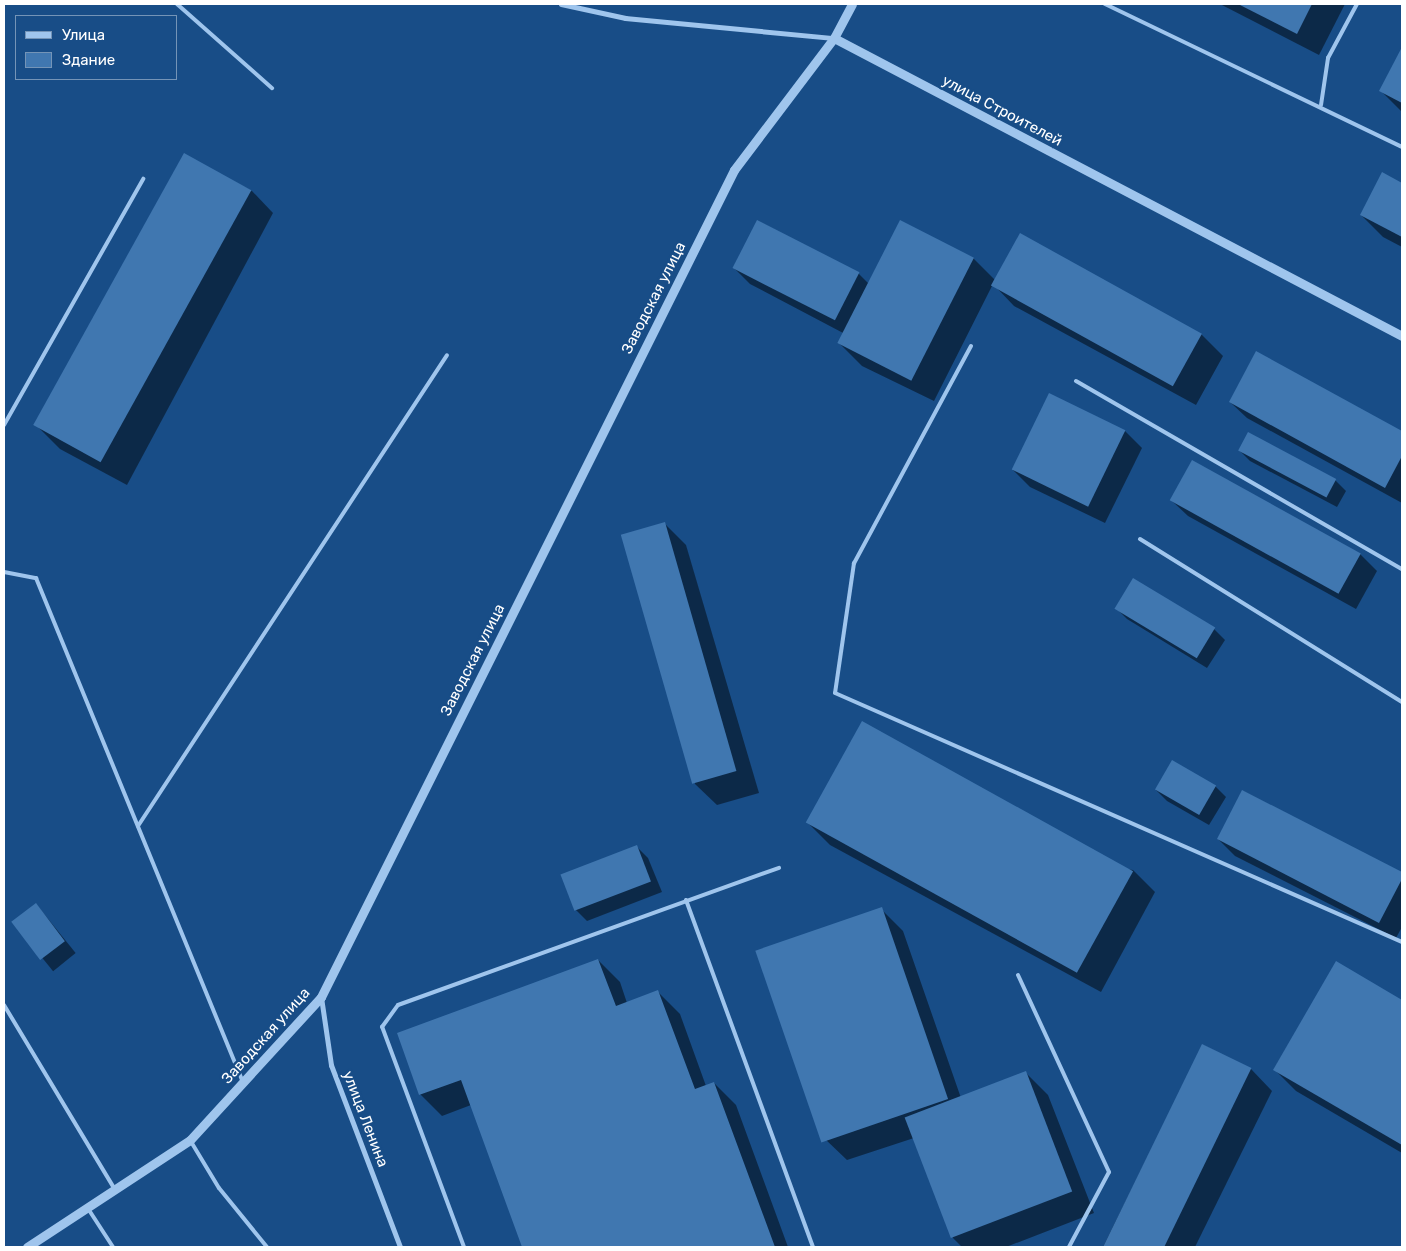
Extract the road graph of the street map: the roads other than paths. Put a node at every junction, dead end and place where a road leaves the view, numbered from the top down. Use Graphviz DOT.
graph roads {
  1 [pos="177,4"];
  2 [pos="561,4"];
  3 [pos="852,4"];
  4 [pos="1106,4"];
  5 [pos="1357,4"];
  6 [pos="834,38"];
  7 [pos="272,88"];
  8 [pos="1321,105"];
  9 [pos="1402,147"];
  10 [pos="143,179"];
  11 [pos="1402,336"];
  12 [pos="971,346"];
  13 [pos="447,355"];
  14 [pos="1076,381"];
  15 [pos="4,425"];
  16 [pos="1140,539"];
  17 [pos="1402,569"];
  18 [pos="4,572"];
  19 [pos="1402,702"];
  20 [pos="138,826"];
  21 [pos="779,868"];
  22 [pos="686,900"];
  23 [pos="1402,942"];
  24 [pos="1018,975"];
  25 [pos="321,997"];
  26 [pos="4,1006"];
  27 [pos="243,1082"];
  28 [pos="190,1140"];
  29 [pos="115,1190"];
  30 [pos="88,1208"];
  31 [pos="27,1247"];
  32 [pos="112,1247"];
  33 [pos="267,1247"];
  34 [pos="400,1247"];
  35 [pos="464,1247"];
  36 [pos="813,1247"];
  37 [pos="1069,1247"];
  1 -- 7 [label="lane"];
  2 -- 6 [label="street, улица Строителей"];
  3 -- 6 [label="street, Заводская улица"];
  4 -- 8 [label="lane"];
  5 -- 8 [label="lane"];
  6 -- 11 [label="street, улица Строителей"];
  6 -- 25 [label="street, Заводская улица"];
  8 -- 9 [label="lane"];
  10 -- 15 [label="lane"];
  12 -- 23 [label="lane"];
  13 -- 20 [label="lane"];
  14 -- 17 [label="lane"];
  16 -- 19 [label="lane"];
  18 -- 20 [label="lane"];
  20 -- 27 [label="lane"];
  21 -- 22 [label="lane"];
  22 -- 35 [label="lane"];
  22 -- 36 [label="lane"];
  24 -- 37 [label="lane"];
  25 -- 27 [label="street, Заводская улица"];
  25 -- 34 [label="street, улица Ленина"];
  26 -- 29 [label="lane"];
  27 -- 28 [label="street, Заводская улица"];
  28 -- 29 [label="street, Заводская улица"];
  28 -- 33 [label="lane"];
  29 -- 30 [label="street, Заводская улица"];
  30 -- 31 [label="street, Заводская улица"];
  30 -- 32 [label="lane"];
}
